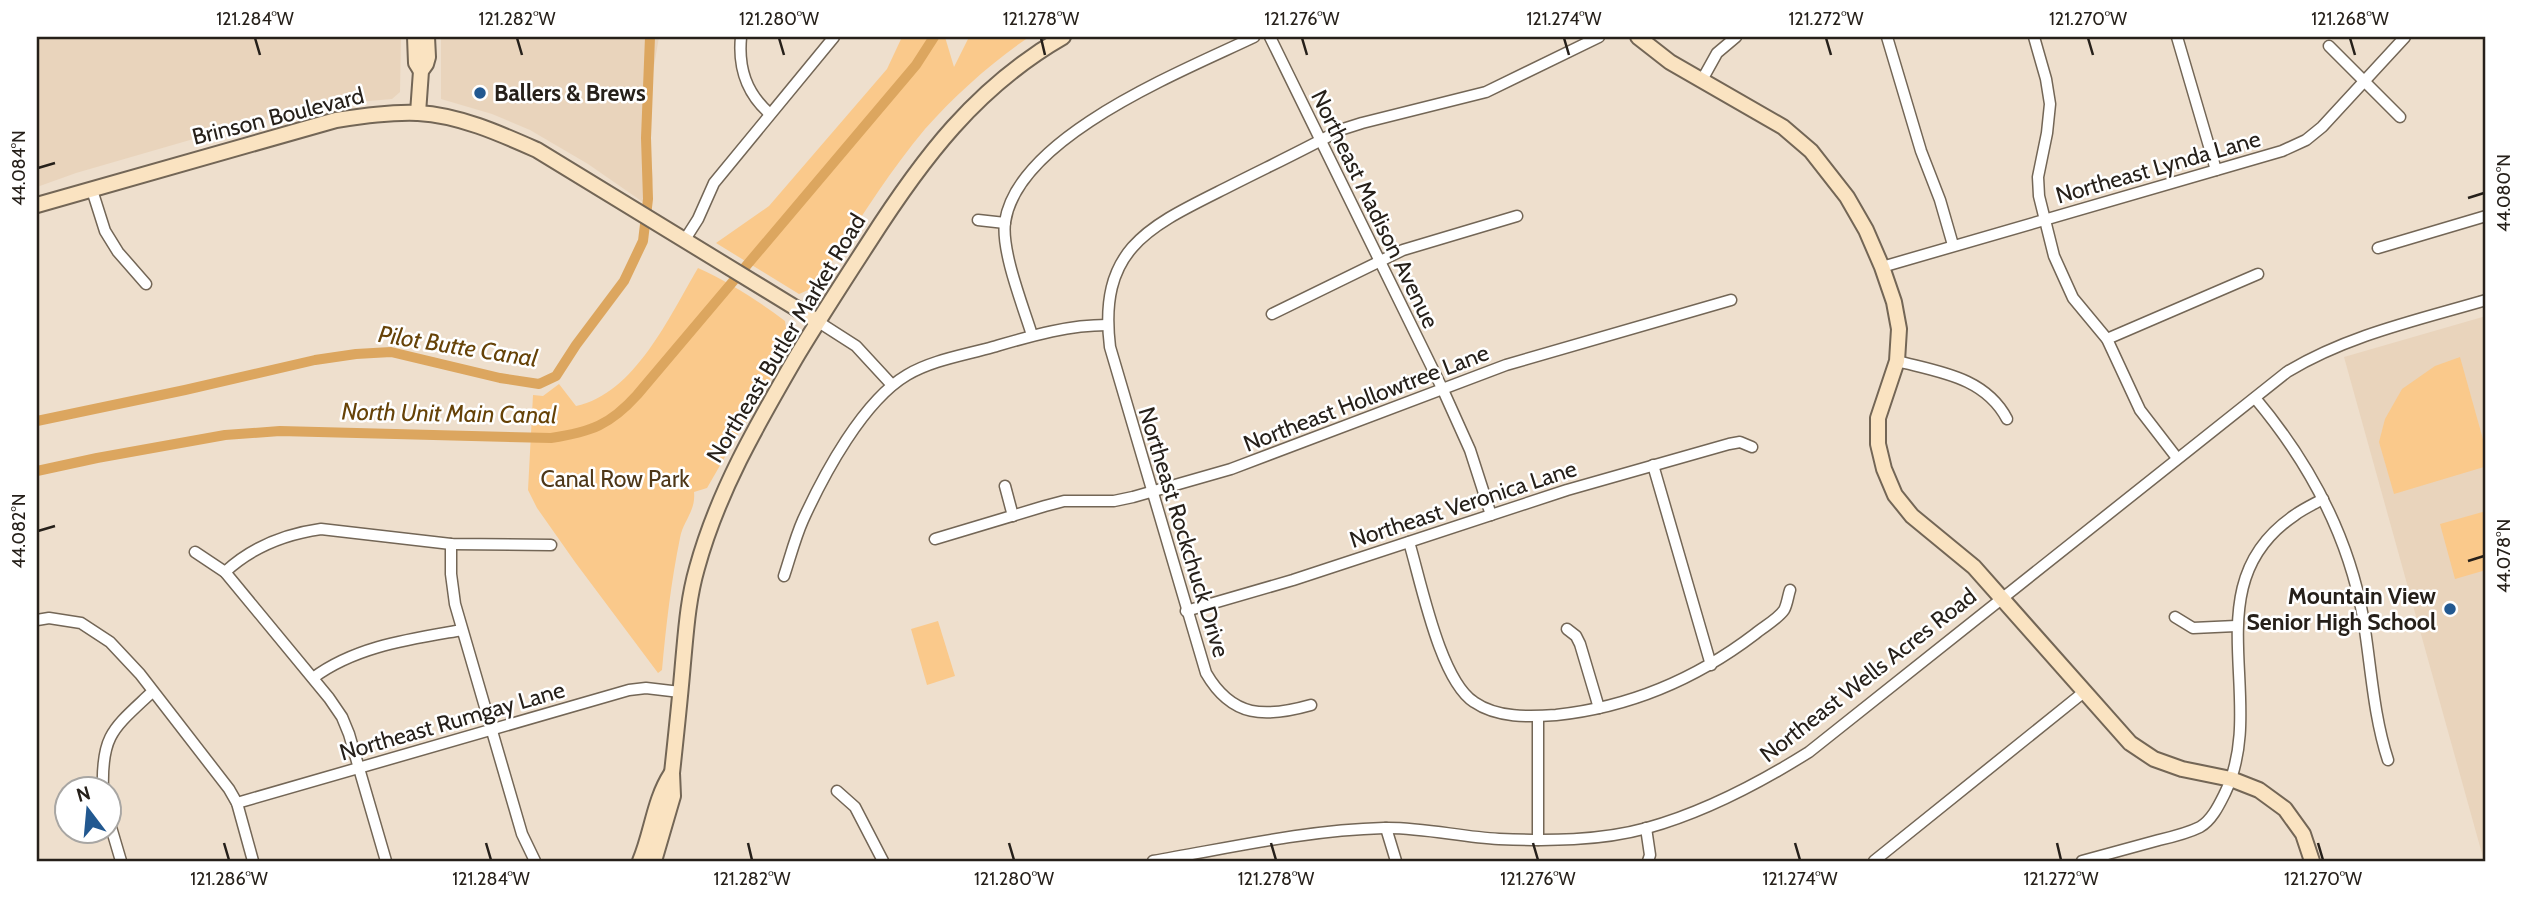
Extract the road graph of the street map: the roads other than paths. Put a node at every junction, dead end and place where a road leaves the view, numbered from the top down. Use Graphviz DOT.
graph roads {
  1 [pos="415,37"];
  2 [pos="427,37"];
  3 [pos="741,37"];
  4 [pos="834,37"];
  5 [pos="1063,37"];
  6 [pos="1254,37"];
  7 [pos="1270,37"];
  8 [pos="1599,37"];
  9 [pos="1638,37"];
  10 [pos="1735,37"];
  11 [pos="1887,37"];
  12 [pos="2034,37"];
  13 [pos="2177,37"];
  14 [pos="2405,37"];
  15 [pos="2329,46"];
  16 [pos="421,71"];
  17 [pos="1702,80"];
  18 [pos="2365,82"];
  19 [pos="418,113"];
  20 [pos="770,114"];
  21 [pos="2400,117"];
  22 [pos="1321,141"];
  23 [pos="2216,170"];
  24 [pos="92,190"];
  25 [pos="37,205"];
  26 [pos="1517,216"];
  27 [pos="2486,216"];
  28 [pos="978,220"];
  29 [pos="2043,220"];
  30 [pos="1005,223"];
  31 [pos="684,242"];
  32 [pos="1953,245"];
  33 [pos="2378,248"];
  34 [pos="1378,261"];
  35 [pos="1882,267"];
  36 [pos="2258,274"];
  37 [pos="146,284"];
  38 [pos="1731,300"];
  39 [pos="2486,300"];
  40 [pos="1272,314"];
  41 [pos="817,321"];
  42 [pos="1107,325"];
  43 [pos="1032,335"];
  44 [pos="2107,339"];
  45 [pos="1897,361"];
  46 [pos="892,385"];
  47 [pos="1443,390"];
  48 [pos="2255,398"];
  49 [pos="2007,419"];
  50 [pos="1752,447"];
  51 [pos="2177,458"];
  52 [pos="1653,465"];
  53 [pos="1005,486"];
  54 [pos="1152,492"];
  55 [pos="2323,499"];
  56 [pos="1491,515"];
  57 [pos="1013,516"];
  58 [pos="935,539"];
  59 [pos="1409,542"];
  60 [pos="451,544"];
  61 [pos="551,545"];
  62 [pos="195,552"];
  63 [pos="225,572"];
  64 [pos="784,576"];
  65 [pos="1790,590"];
  66 [pos="2002,597"];
  67 [pos="1186,611"];
  68 [pos="2175,617"];
  69 [pos="37,620"];
  70 [pos="2236,626"];
  71 [pos="1567,629"];
  72 [pos="462,630"];
  73 [pos="1711,665"];
  74 [pos="313,678"];
  75 [pos="152,692"];
  76 [pos="680,692"];
  77 [pos="2084,692"];
  78 [pos="1311,705"];
  79 [pos="1599,708"];
  80 [pos="1538,717"];
  81 [pos="492,730"];
  82 [pos="2388,760"];
  83 [pos="359,768"];
  84 [pos="672,773"];
  85 [pos="103,776"];
  86 [pos="2231,779"];
  87 [pos="663,786"];
  88 [pos="837,791"];
  89 [pos="237,803"];
  90 [pos="1386,828"];
  91 [pos="1646,828"];
  92 [pos="1538,840"];
  93 [pos="1180,859"];
  94 [pos="253,861"];
  95 [pos="386,861"];
  96 [pos="534,861"];
  97 [pos="640,861"];
  98 [pos="651,861"];
  99 [pos="883,861"];
  100 [pos="1153,861"];
  101 [pos="1395,861"];
  102 [pos="1648,861"];
  103 [pos="1874,861"];
  104 [pos="2082,861"];
  105 [pos="2312,861"];
  1 -- 16 [label="street"];
  2 -- 16 [label="street"];
  3 -- 20 [label="street"];
  4 -- 20 [label="street"];
  5 -- 41 [label="street, Northeast Butler Market Road"];
  6 -- 30 [label="street"];
  7 -- 22 [label="street, Northeast Madison Avenue"];
  8 -- 22 [label="street, Northeast Rockchuck Drive"];
  9 -- 17 [label="street"];
  10 -- 17 [label="street"];
  11 -- 32 [label="street"];
  12 -- 29 [label="street"];
  13 -- 23 [label="street"];
  14 -- 18 [label="street, Northeast Lynda Lane"];
  15 -- 18 [label="street"];
  16 -- 19 [label="street"];
  17 -- 35 [label="street"];
  18 -- 21 [label="street"];
  18 -- 23 [label="street, Northeast Lynda Lane"];
  19 -- 24 [label="street, Brinson Boulevard"];
  19 -- 31 [label="street, Brinson Boulevard"];
  20 -- 31 [label="street"];
  22 -- 34 [label="street, Northeast Madison Avenue"];
  22 -- 42 [label="street, Northeast Rockchuck Drive"];
  23 -- 29 [label="street, Northeast Lynda Lane"];
  24 -- 25 [label="street, Brinson Boulevard"];
  24 -- 37 [label="street"];
  26 -- 34 [label="street"];
  27 -- 33 [label="street"];
  28 -- 30 [label="street"];
  29 -- 32 [label="street, Northeast Lynda Lane"];
  29 -- 44 [label="street"];
  30 -- 43 [label="street"];
  31 -- 41 [label="street, Brinson Boulevard"];
  32 -- 35 [label="street, Northeast Lynda Lane"];
  34 -- 40 [label="street"];
  34 -- 47 [label="street, Northeast Madison Avenue"];
  35 -- 45 [label="street"];
  36 -- 44 [label="street"];
  38 -- 47 [label="street, Northeast Hollowtree Lane"];
  39 -- 48 [label="street, Northeast Wells Acres Road"];
  41 -- 46 [label="street"];
  41 -- 76 [label="street, Northeast Butler Market Road"];
  42 -- 43 [label="street"];
  42 -- 54 [label="street, Northeast Rockchuck Drive"];
  43 -- 46 [label="street"];
  44 -- 51 [label="street"];
  45 -- 49 [label="street"];
  45 -- 66 [label="street"];
  46 -- 64 [label="street"];
  47 -- 54 [label="street, Northeast Hollowtree Lane"];
  47 -- 56 [label="street, Northeast Madison Avenue"];
  48 -- 51 [label="street, Northeast Wells Acres Road"];
  48 -- 55 [label="street"];
  50 -- 52 [label="street, Northeast Veronica Lane"];
  51 -- 66 [label="street, Northeast Wells Acres Road"];
  52 -- 56 [label="street, Northeast Veronica Lane"];
  52 -- 73 [label="street"];
  53 -- 57 [label="street"];
  54 -- 57 [label="street, Northeast Hollowtree Lane"];
  54 -- 67 [label="street, Northeast Rockchuck Drive"];
  55 -- 70 [label="street"];
  55 -- 82 [label="street"];
  56 -- 59 [label="street, Northeast Veronica Lane"];
  57 -- 58 [label="street, Northeast Hollowtree Lane"];
  59 -- 67 [label="street, Northeast Veronica Lane"];
  59 -- 80 [label="street"];
  60 -- 61 [label="street"];
  60 -- 63 [label="street"];
  60 -- 72 [label="street"];
  62 -- 63 [label="street"];
  63 -- 74 [label="street"];
  65 -- 73 [label="street"];
  66 -- 77 [label="street"];
  66 -- 91 [label="street, Northeast Wells Acres Road"];
  67 -- 78 [label="street, Northeast Rockchuck Drive"];
  68 -- 70 [label="street"];
  69 -- 75 [label="street"];
  70 -- 86 [label="street"];
  71 -- 79 [label="street"];
  72 -- 74 [label="street"];
  72 -- 81 [label="street"];
  73 -- 79 [label="street"];
  74 -- 83 [label="street"];
  75 -- 85 [label="street"];
  75 -- 89 [label="street"];
  76 -- 81 [label="street, Northeast Rumgay Lane"];
  76 -- 84 [label="street, Northeast Butler Market Road"];
  77 -- 86 [label="street"];
  77 -- 103 [label="street"];
  79 -- 80 [label="street"];
  80 -- 92 [label="street"];
  81 -- 83 [label="street, Northeast Rumgay Lane"];
  81 -- 96 [label="street"];
  83 -- 89 [label="street, Northeast Rumgay Lane"];
  83 -- 95 [label="street"];
  84 -- 87 [label="street, Northeast Butler Market Road"];
  84 -- 98 [label="street, Northeast Butler Market Road"];
  86 -- 104 [label="street"];
  86 -- 105 [label="street"];
  87 -- 97 [label="street, Northeast Butler Market Road"];
  87 -- 98 [label="street"];
  88 -- 99 [label="street"];
  89 -- 94 [label="street"];
  90 -- 92 [label="street, Northeast Wells Acres Road"];
  90 -- 93 [label="street, Northeast Wells Acres Road"];
  90 -- 101 [label="street"];
  91 -- 92 [label="street, Northeast Wells Acres Road"];
  91 -- 102 [label="street"];
  93 -- 100 [label="street, Northeast Wells Acres Road"];
}
